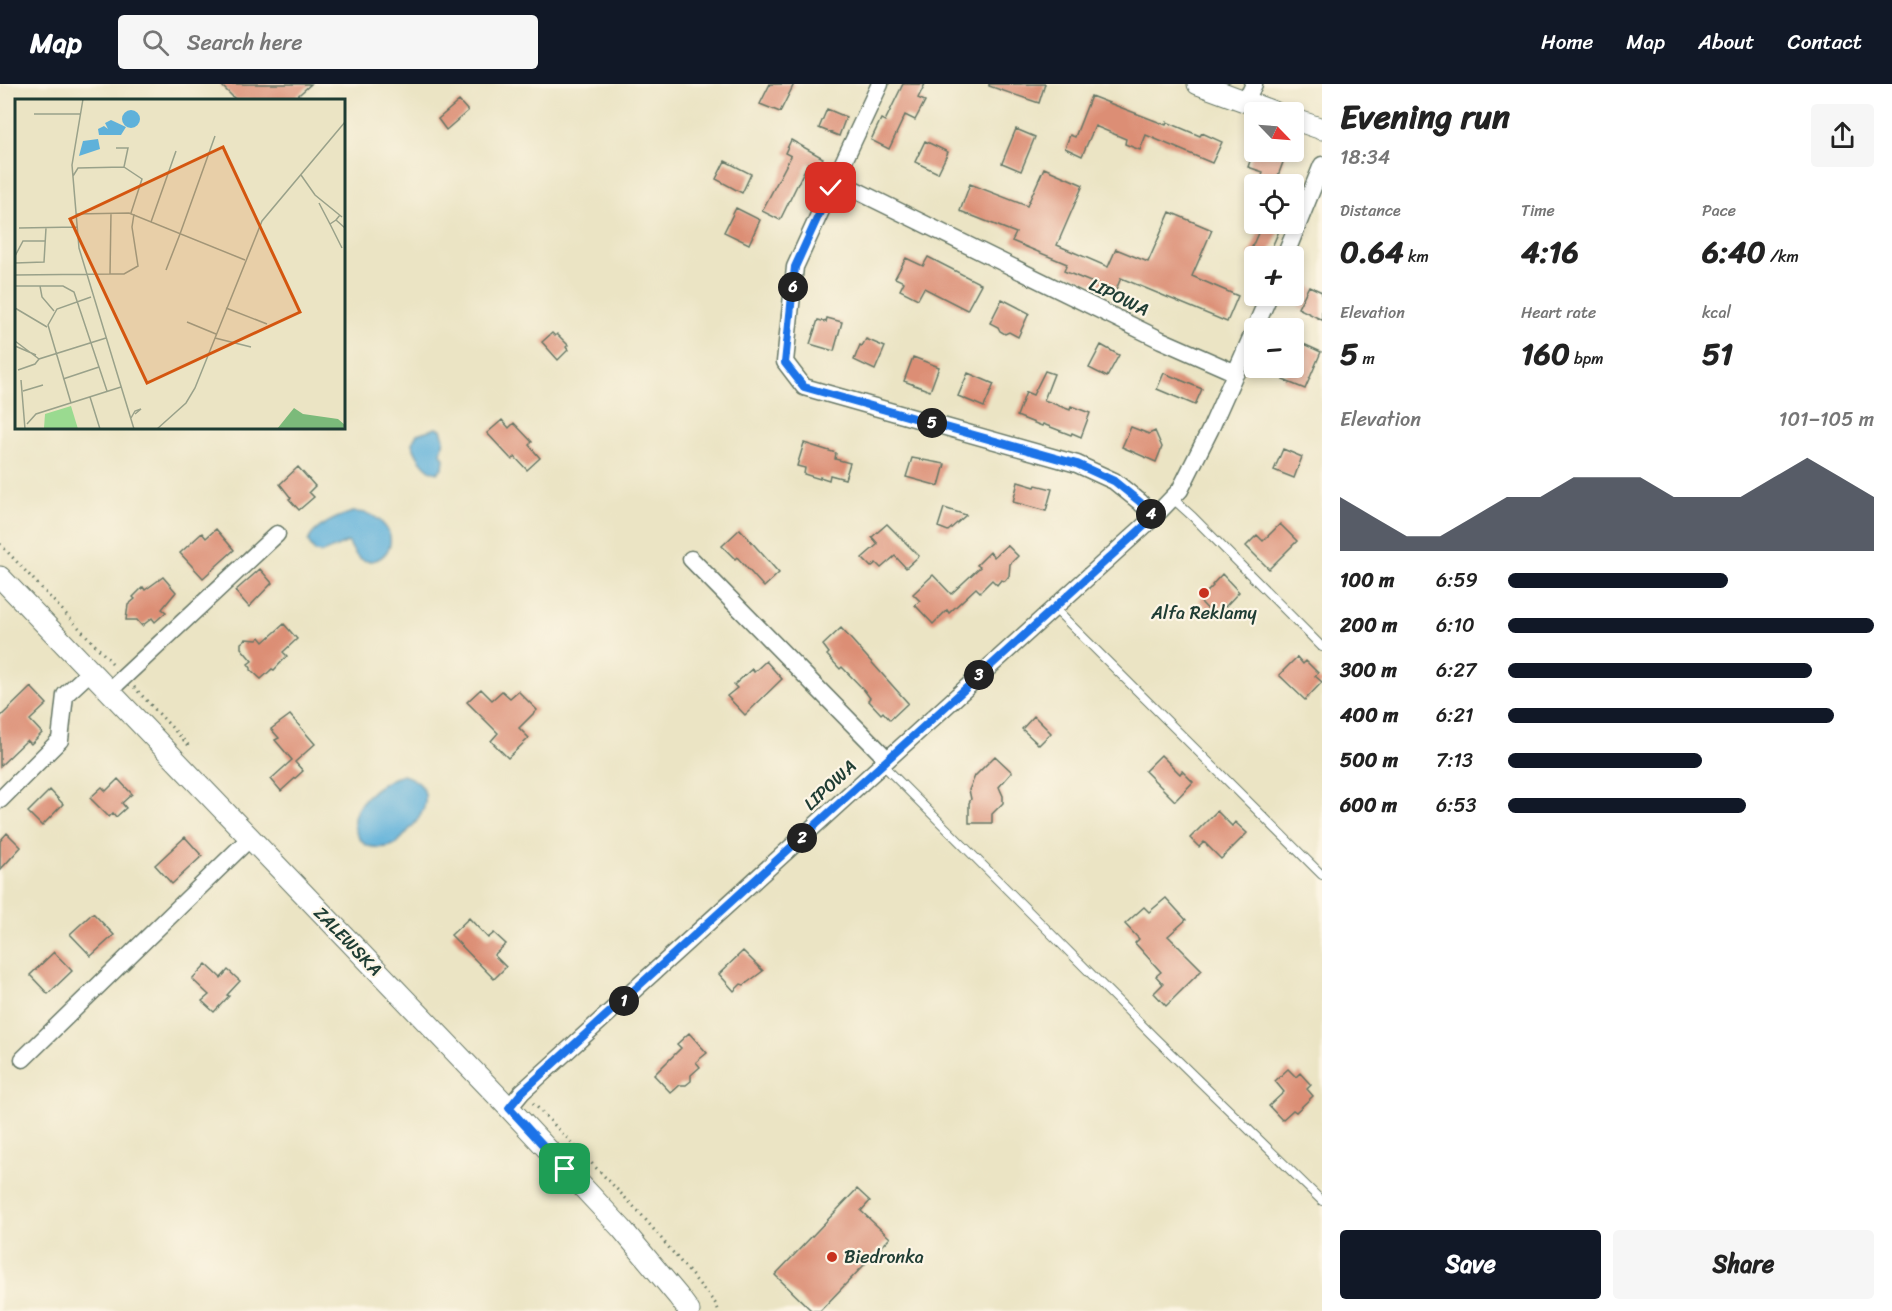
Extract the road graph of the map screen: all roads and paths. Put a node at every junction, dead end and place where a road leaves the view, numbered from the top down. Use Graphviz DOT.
graph roads {
  1 [pos="880,84"];
  2 [pos="1198,84"];
  3 [pos="1250,93"];
  4 [pos="1304,123"];
  5 [pos="1322,129"];
  6 [pos="1322,165"];
  7 [pos="835,180"];
  8 [pos="1289,246"];
  9 [pos="1244,355"];
  10 [pos="1236,373"];
  11 [pos="1172,498"];
  12 [pos="1154,517"];
  13 [pos="277,534"];
  14 [pos="691,559"];
  15 [pos="0,577"];
  16 [pos="1053,607"];
  17 [pos="1322,647"];
  18 [pos="90,672"];
  19 [pos="109,691"];
  20 [pos="885,762"];
  21 [pos="0,800"];
  22 [pos="250,838"];
  23 [pos="1322,875"];
  24 [pos="23,1059"];
  25 [pos="509,1108"];
  26 [pos="1322,1201"];
  27 [pos="689,1311"];
  1 -- 7 [label="street"];
  2 -- 3 [label="street"];
  4 -- 5 [label="street"];
  6 -- 8 [label="street"];
  7 -- 10 [label="street, LIPOWA"];
  7 -- 12 [label="street"];
  9 -- 10 [label="street"];
  10 -- 11 [label="street, LIPOWA"];
  11 -- 12 [label="street, LIPOWA"];
  11 -- 17 [label="lane"];
  12 -- 16 [label="street, LIPOWA"];
  13 -- 19 [label="street"];
  14 -- 20 [label="street"];
  15 -- 18 [label="street, ZALEWSKA"];
  16 -- 20 [label="street, LIPOWA"];
  16 -- 23 [label="lane"];
  18 -- 19 [label="street, ZALEWSKA"];
  18 -- 21 [label="street"];
  19 -- 22 [label="street, ZALEWSKA"];
  20 -- 25 [label="street, LIPOWA"];
  20 -- 26 [label="lane"];
  22 -- 24 [label="street"];
  22 -- 25 [label="street, ZALEWSKA"];
  25 -- 27 [label="street, ZALEWSKA"];
}
